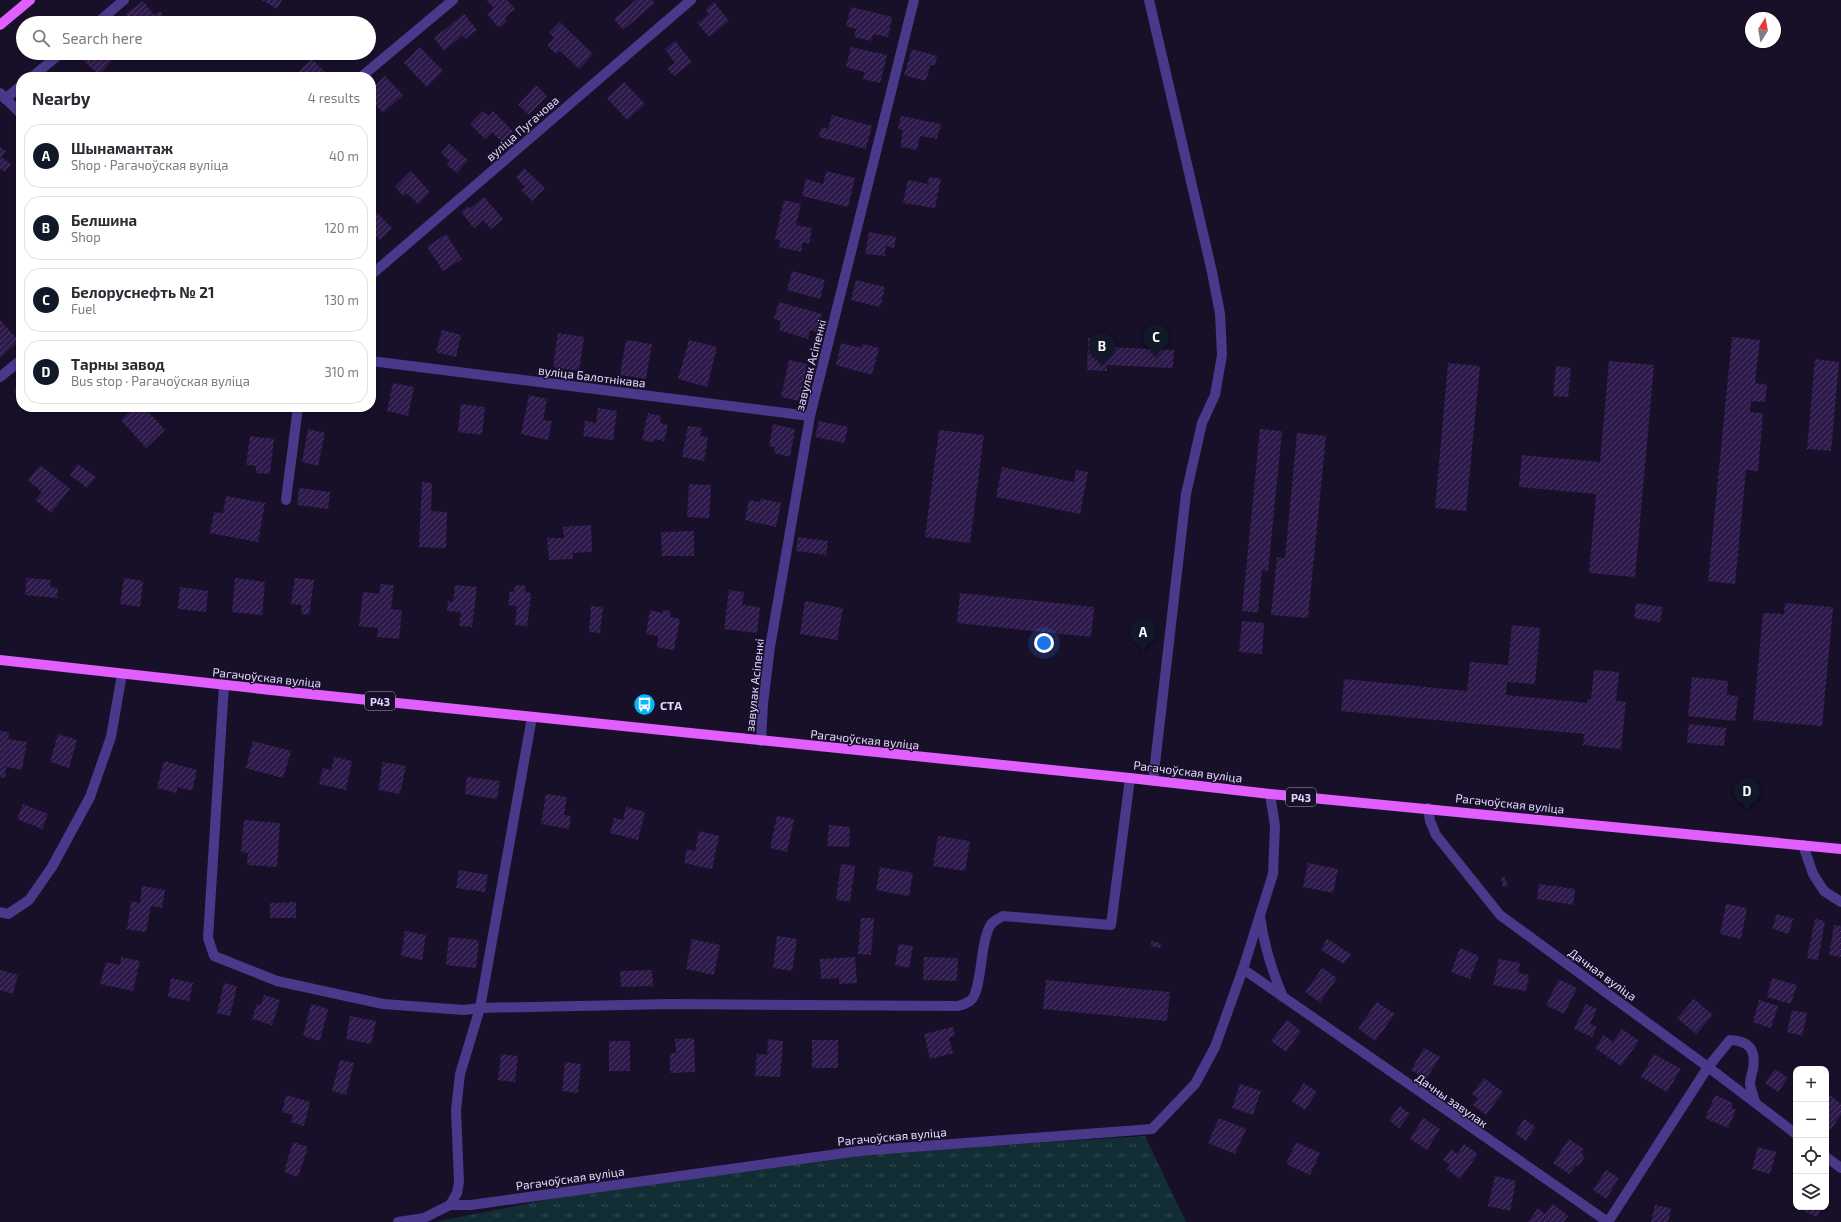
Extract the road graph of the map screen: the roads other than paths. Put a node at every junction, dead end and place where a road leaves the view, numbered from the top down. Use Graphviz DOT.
graph roads {
  1 [pos="30,0"];
  2 [pos="124,0"];
  3 [pos="453,0"];
  4 [pos="691,0"];
  5 [pos="914,0"];
  6 [pos="1149,0"];
  7 [pos="105,16"];
  8 [pos="0,25"];
  9 [pos="53,60"];
  10 [pos="38,72"];
  11 [pos="367,72"];
  12 [pos="16,89"];
  13 [pos="2,96"];
  14 [pos="16,109"];
  15 [pos="376,271"];
  16 [pos="376,362"];
  17 [pos="16,364"];
  18 [pos="0,377"];
  19 [pos="297,412"];
  20 [pos="810,416"];
  21 [pos="286,500"];
  22 [pos="0,660"];
  23 [pos="122,674"];
  24 [pos="224,685"];
  25 [pos="532,717"];
  26 [pos="761,741"];
  27 [pos="1130,778"];
  28 [pos="1153,781"];
  29 [pos="1270,794"];
  30 [pos="1428,808"];
  31 [pos="1803,846"];
  32 [pos="1841,849"];
  33 [pos="1841,902"];
  34 [pos="4,913"];
  35 [pos="1260,915"];
  36 [pos="1243,969"];
  37 [pos="1284,998"];
  38 [pos="480,1008"];
  39 [pos="1708,1067"];
  40 [pos="1755,1102"];
  41 [pos="1793,1132"];
  42 [pos="1829,1159"];
  43 [pos="1841,1168"];
  44 [pos="450,1204"];
  45 [pos="398,1222"];
  46 [pos="1608,1222"];
  1 -- 8 [label="main road"];
  2 -- 7 [label="street"];
  3 -- 11 [label="street"];
  4 -- 15 [label="street, вуліца Пугачова"];
  5 -- 20 [label="street, завулак Асіпенкі"];
  6 -- 28 [label="street"];
  9 -- 10 [label="street"];
  12 -- 13 [label="street"];
  13 -- 14 [label="street"];
  16 -- 20 [label="street, вуліца Балотнікава"];
  17 -- 18 [label="street"];
  19 -- 21 [label="street"];
  20 -- 26 [label="street, завулак Асіпенкі"];
  22 -- 23 [label="main road, Рагачоўская вуліца / Р43"];
  23 -- 24 [label="main road, Рагачоўская вуліца / Р43"];
  23 -- 34 [label="street"];
  24 -- 25 [label="main road, Рагачоўская вуліца / Р43"];
  24 -- 38 [label="street"];
  25 -- 26 [label="main road, Рагачоўская вуліца / Р43"];
  25 -- 38 [label="street"];
  26 -- 27 [label="main road, Рагачоўская вуліца / Р43"];
  27 -- 28 [label="main road, Рагачоўская вуліца / Р43"];
  27 -- 38 [label="street"];
  28 -- 29 [label="main road, Рагачоўская вуліца / Р43"];
  29 -- 30 [label="main road, Рагачоўская вуліца / Р43"];
  29 -- 35 [label="street"];
  30 -- 31 [label="main road, Рагачоўская вуліца / Р43"];
  30 -- 39 [label="street, Дачная вуліца"];
  31 -- 32 [label="main road, Рагачоўская вуліца / Р43"];
  31 -- 33 [label="street"];
  35 -- 36 [label="street"];
  35 -- 37 [label="street"];
  36 -- 37 [label="street, Дачны завулак"];
  36 -- 44 [label="street, Рагачоўская вуліца"];
  37 -- 46 [label="street, Дачны завулак"];
  38 -- 44 [label="street"];
  39 -- 40 [label="street, Дачная вуліца"];
  39 -- 40 [label="street"];
  39 -- 46 [label="street"];
  40 -- 41 [label="street, Дачная вуліца"];
  42 -- 43 [label="street"];
  44 -- 45 [label="street, Рагачоўская вуліца"];
}
